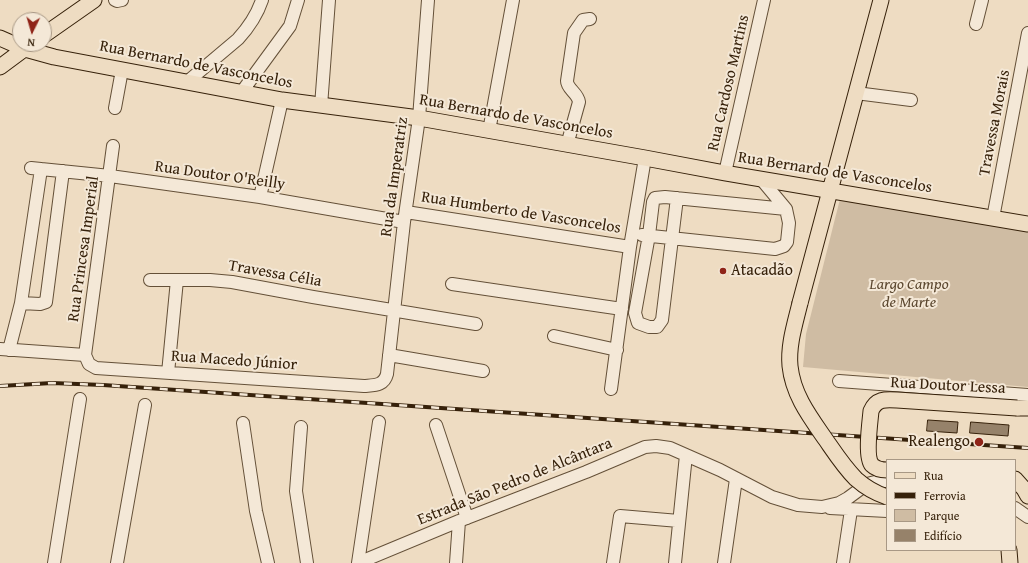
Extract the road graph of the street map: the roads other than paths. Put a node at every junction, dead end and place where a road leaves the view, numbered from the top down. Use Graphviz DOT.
graph roads {
  1 [pos="94,0"];
  2 [pos="115,0"];
  3 [pos="122,0"];
  4 [pos="262,0"];
  5 [pos="298,0"];
  6 [pos="329,0"];
  7 [pos="428,0"];
  8 [pos="513,0"];
  9 [pos="764,0"];
  10 [pos="881,0"];
  11 [pos="982,0"];
  12 [pos="590,19"];
  13 [pos="976,24"];
  14 [pos="52,29"];
  15 [pos="1028,33"];
  16 [pos="0,38"];
  17 [pos="12,42"];
  18 [pos="21,52"];
  19 [pos="41,52"];
  20 [pos="49,52"];
  21 [pos="54,57"];
  22 [pos="0,67"];
  23 [pos="122,70"];
  24 [pos="193,83"];
  25 [pos="241,93"];
  26 [pos="856,93"];
  27 [pos="282,100"];
  28 [pos="912,100"];
  29 [pos="321,106"];
  30 [pos="115,108"];
  31 [pos="419,118"];
  32 [pos="489,131"];
  33 [pos="567,145"];
  34 [pos="113,146"];
  35 [pos="645,158"];
  36 [pos="63,172"];
  37 [pos="725,173"];
  38 [pos="110,176"];
  39 [pos="761,179"];
  40 [pos="831,190"];
  41 [pos="260,197"];
  42 [pos="677,198"];
  43 [pos="786,210"];
  44 [pos="405,217"];
  45 [pos="993,218"];
  46 [pos="1028,224"];
  47 [pos="633,234"];
  48 [pos="649,235"];
  49 [pos="672,238"];
  50 [pos="630,247"];
  51 [pos="150,280"];
  52 [pos="177,280"];
  53 [pos="452,284"];
  54 [pos="21,303"];
  55 [pos="622,309"];
  56 [pos="394,310"];
  57 [pos="476,324"];
  58 [pos="554,336"];
  59 [pos="5,350"];
  60 [pos="617,350"];
  61 [pos="86,355"];
  62 [pos="389,355"];
  63 [pos="483,371"];
  64 [pos="168,373"];
  65 [pos="385,380"];
  66 [pos="840,381"];
  67 [pos="611,389"];
  68 [pos="1028,395"];
  69 [pos="80,399"];
  70 [pos="146,405"];
  71 [pos="1022,408"];
  72 [pos="243,422"];
  73 [pos="379,422"];
  74 [pos="436,425"];
  75 [pos="301,427"];
  76 [pos="686,455"];
  77 [pos="884,478"];
  78 [pos="736,480"];
  79 [pos="1016,480"];
  80 [pos="1028,496"];
  81 [pos="886,506"];
  82 [pos="822,507"];
  83 [pos="1016,509"];
  84 [pos="850,510"];
  85 [pos="1028,517"];
  86 [pos="463,519"];
  87 [pos="679,521"];
  88 [pos="1009,551"];
  89 [pos="54,563"];
  90 [pos="117,563"];
  91 [pos="268,563"];
  92 [pos="307,563"];
  93 [pos="358,563"];
  94 [pos="456,563"];
  95 [pos="613,563"];
  96 [pos="675,563"];
  97 [pos="727,563"];
  98 [pos="843,563"];
  99 [pos="1010,563"];
  1 -- 14 [label="main road"];
  2 -- 3 [label="street"];
  4 -- 24 [label="street"];
  5 -- 25 [label="street"];
  6 -- 29 [label="street"];
  7 -- 31 [label="street, Rua da Imperatriz"];
  8 -- 32 [label="street"];
  9 -- 37 [label="street, Rua Cardoso Martins"];
  10 -- 26 [label="main road"];
  11 -- 13 [label="street"];
  12 -- 33 [label="street"];
  15 -- 45 [label="street, Travessa Morais"];
  16 -- 17 [label="main road, Rua Bernardo de Vasconcelos"];
  18 -- 22 [label="main road"];
  19 -- 21 [label="main road, Rua Bernardo de Vasconcelos"];
  20 -- 21 [label="main road"];
  21 -- 23 [label="main road, Rua Bernardo de Vasconcelos"];
  23 -- 24 [label="main road, Rua Bernardo de Vasconcelos"];
  23 -- 30 [label="street"];
  24 -- 25 [label="main road, Rua Bernardo de Vasconcelos"];
  25 -- 27 [label="main road, Rua Bernardo de Vasconcelos"];
  26 -- 28 [label="street"];
  26 -- 40 [label="main road"];
  27 -- 29 [label="main road, Rua Bernardo de Vasconcelos"];
  27 -- 41 [label="street"];
  29 -- 31 [label="main road, Rua Bernardo de Vasconcelos"];
  31 -- 32 [label="main road, Rua Bernardo de Vasconcelos"];
  31 -- 44 [label="street, Rua da Imperatriz"];
  32 -- 33 [label="main road, Rua Bernardo de Vasconcelos"];
  33 -- 35 [label="main road, Rua Bernardo de Vasconcelos"];
  34 -- 38 [label="street, Rua Princesa Imperial"];
  35 -- 37 [label="main road, Rua Bernardo de Vasconcelos"];
  35 -- 47 [label="street"];
  36 -- 38 [label="street, Rua Doutor O'Reilly"];
  36 -- 54 [label="street"];
  36 -- 54 [label="street, Rua Doutor O'Reilly"];
  37 -- 39 [label="main road, Rua Bernardo de Vasconcelos"];
  38 -- 41 [label="street, Rua Doutor O'Reilly"];
  38 -- 61 [label="street, Rua Princesa Imperial"];
  39 -- 40 [label="main road, Rua Bernardo de Vasconcelos"];
  39 -- 43 [label="street"];
  40 -- 45 [label="main road, Rua Bernardo de Vasconcelos"];
  40 -- 81 [label="main road, bridge"];
  41 -- 44 [label="street, Rua Doutor O'Reilly"];
  42 -- 43 [label="street"];
  42 -- 48 [label="street"];
  42 -- 49 [label="street"];
  43 -- 49 [label="street"];
  44 -- 50 [label="street, Rua Humberto de Vasconcelos"];
  44 -- 56 [label="street, Rua da Imperatriz"];
  45 -- 46 [label="main road, Rua Bernardo de Vasconcelos"];
  47 -- 48 [label="street"];
  47 -- 50 [label="street"];
  48 -- 49 [label="street"];
  48 -- 49 [label="street"];
  50 -- 55 [label="street"];
  51 -- 52 [label="street, Travessa Célia"];
  52 -- 56 [label="street, Travessa Célia"];
  52 -- 64 [label="street"];
  53 -- 55 [label="street"];
  54 -- 59 [label="street"];
  55 -- 60 [label="street"];
  56 -- 57 [label="street"];
  56 -- 62 [label="street, Rua da Imperatriz"];
  58 -- 60 [label="street"];
  59 -- 61 [label="street"];
  60 -- 67 [label="street"];
  61 -- 64 [label="street, Rua Macedo Júnior"];
  62 -- 63 [label="street"];
  62 -- 65 [label="street, Rua da Imperatriz"];
  64 -- 65 [label="street, Rua Macedo Júnior"];
  66 -- 68 [label="street"];
  69 -- 89 [label="street"];
  70 -- 90 [label="street"];
  71 -- 77 [label="main road, Rua Doutor Lessa, bridge"];
  72 -- 91 [label="street"];
  73 -- 93 [label="street"];
  74 -- 86 [label="street"];
  75 -- 92 [label="street"];
  76 -- 78 [label="street, Estrada São Pedro de Alcântara"];
  76 -- 86 [label="street, Estrada São Pedro de Alcântara"];
  76 -- 87 [label="street"];
  77 -- 81 [label="street"];
  77 -- 82 [label="street"];
  78 -- 82 [label="street, Estrada São Pedro de Alcântara"];
  78 -- 97 [label="street"];
  79 -- 80 [label="main road"];
  81 -- 84 [label="street, Estrada São Pedro de Alcântara"];
  82 -- 84 [label="street, Estrada São Pedro de Alcântara"];
  83 -- 85 [label="street"];
  84 -- 98 [label="street"];
  86 -- 93 [label="street, Estrada São Pedro de Alcântara"];
  86 -- 94 [label="street"];
  87 -- 95 [label="street"];
  87 -- 96 [label="street"];
  88 -- 99 [label="main road"];
}
